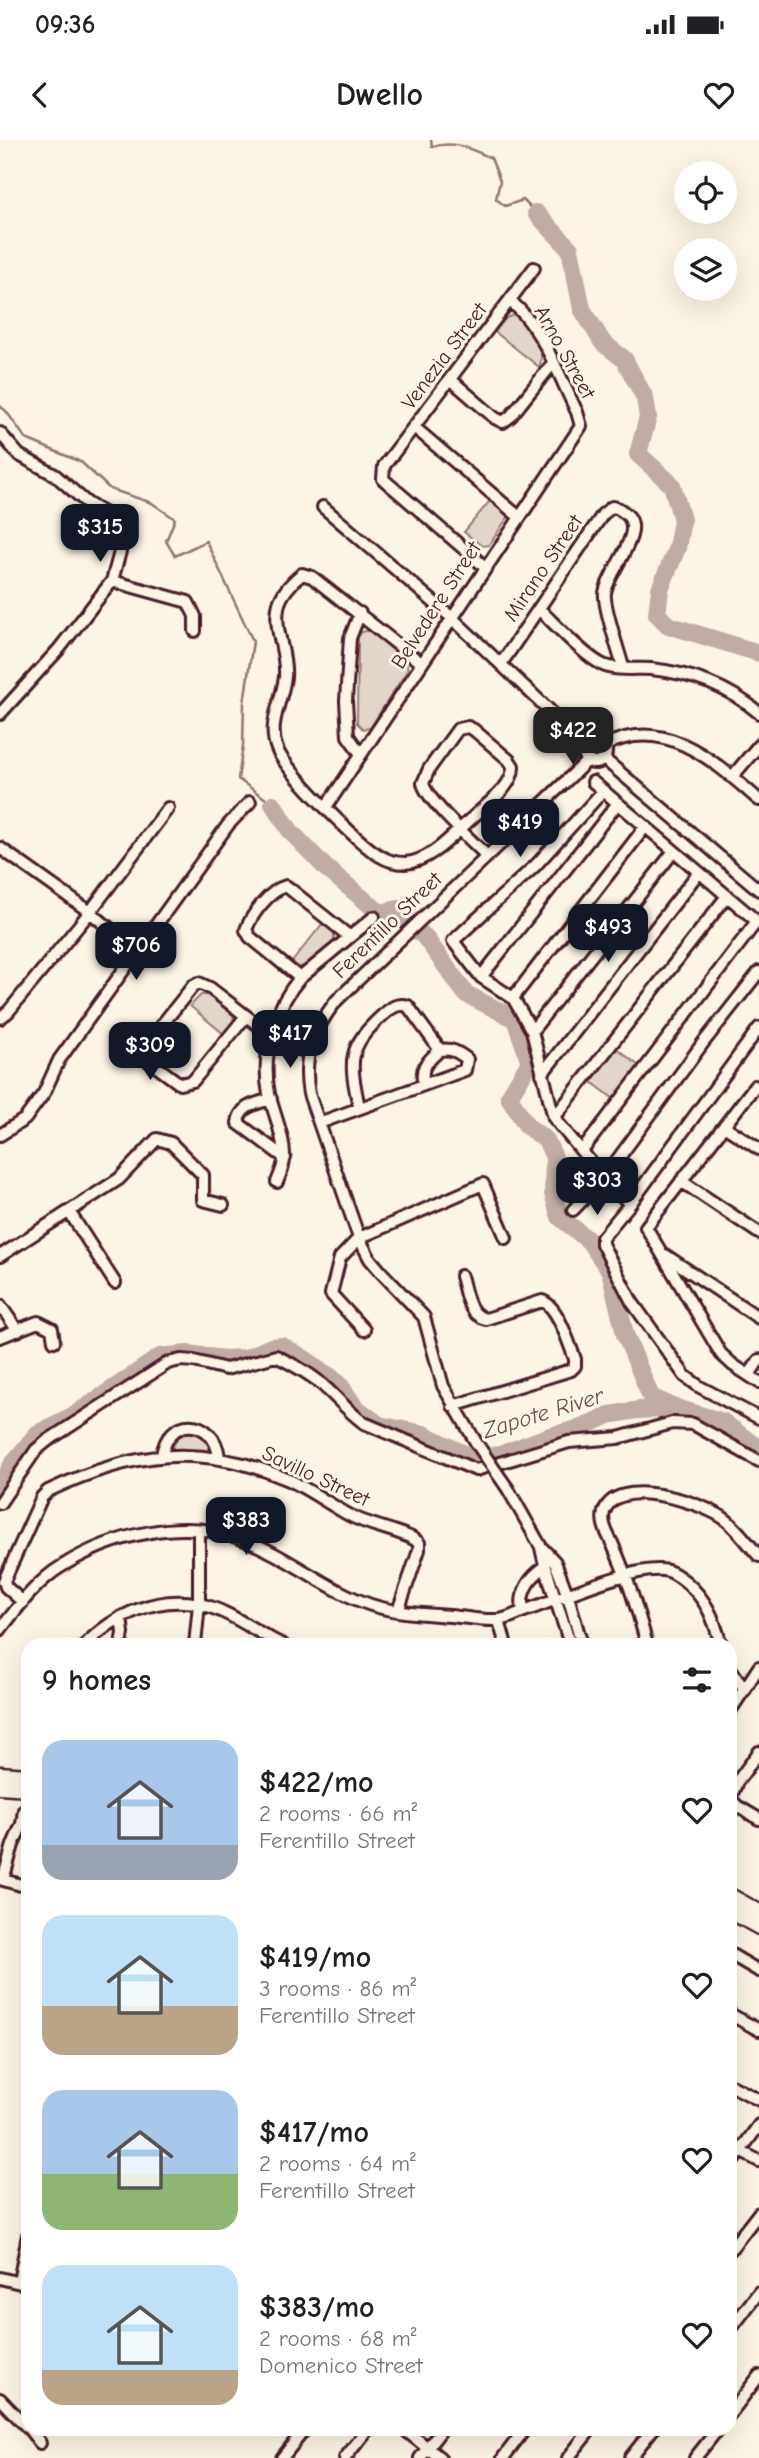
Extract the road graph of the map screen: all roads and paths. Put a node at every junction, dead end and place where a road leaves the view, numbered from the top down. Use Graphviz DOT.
graph roads {
  1 [pos="534,268"];
  2 [pos="510,301"];
  3 [pos="553,363"];
  4 [pos="450,379"];
  5 [pos="581,426"];
  6 [pos="414,427"];
  7 [pos="0,433"];
  8 [pos="323,507"];
  9 [pos="518,516"];
  10 [pos="485,566"];
  11 [pos="112,581"];
  12 [pos="538,609"];
  13 [pos="360,613"];
  14 [pos="451,617"];
  15 [pos="195,631"];
  16 [pos="421,663"];
  17 [pos="501,664"];
  18 [pos="623,667"];
  19 [pos="759,713"];
  20 [pos="0,714"];
  21 [pos="586,745"];
  22 [pos="759,745"];
  23 [pos="604,746"];
  24 [pos="361,754"];
  25 [pos="604,759"];
  26 [pos="587,761"];
  27 [pos="732,777"];
  28 [pos="593,782"];
  29 [pos="603,791"];
  30 [pos="759,800"];
  31 [pos="250,802"];
  32 [pos="618,803"];
  33 [pos="326,807"];
  34 [pos="169,808"];
  35 [pos="645,827"];
  36 [pos="460,829"];
  37 [pos="0,848"];
  38 [pos="674,851"];
  39 [pos="487,856"];
  40 [pos="699,872"];
  41 [pos="759,890"];
  42 [pos="727,896"];
  43 [pos="90,912"];
  44 [pos="374,917"];
  45 [pos="758,922"];
  46 [pos="349,937"];
  47 [pos="138,952"];
  48 [pos="759,972"];
  49 [pos="481,976"];
  50 [pos="300,978"];
  51 [pos="513,998"];
  52 [pos="246,1016"];
  53 [pos="0,1018"];
  54 [pos="759,1028"];
  55 [pos="532,1031"];
  56 [pos="272,1035"];
  57 [pos="440,1050"];
  58 [pos="309,1053"];
  59 [pos="542,1074"];
  60 [pos="424,1084"];
  61 [pos="755,1086"];
  62 [pos="271,1099"];
  63 [pos="359,1107"];
  64 [pos="554,1118"];
  65 [pos="319,1123"];
  66 [pos="724,1126"];
  67 [pos="0,1135"];
  68 [pos="759,1149"];
  69 [pos="582,1151"];
  70 [pos="285,1158"];
  71 [pos="604,1178"];
  72 [pos="681,1181"];
  73 [pos="277,1182"];
  74 [pos="630,1204"];
  75 [pos="223,1205"];
  76 [pos="573,1210"];
  77 [pos="70,1213"];
  78 [pos="759,1233"];
  79 [pos="359,1238"];
  80 [pos="506,1238"];
  81 [pos="0,1256"];
  82 [pos="676,1269"];
  83 [pos="461,1276"];
  84 [pos="115,1283"];
  85 [pos="0,1305"];
  86 [pos="759,1318"];
  87 [pos="364,1330"];
  88 [pos="18,1331"];
  89 [pos="0,1337"];
  90 [pos="54,1341"];
  91 [pos="759,1360"];
  92 [pos="749,1375"];
  93 [pos="759,1382"];
  94 [pos="453,1406"];
  95 [pos="759,1418"];
  96 [pos="162,1456"];
  97 [pos="219,1457"];
  98 [pos="759,1461"];
  99 [pos="0,1503"];
  100 [pos="199,1530"];
  101 [pos="541,1547"];
  102 [pos="759,1556"];
  103 [pos="545,1567"];
  104 [pos="626,1575"];
  105 [pos="562,1598"];
  106 [pos="23,1602"];
  107 [pos="199,1604"];
  108 [pos="523,1611"];
  109 [pos="398,1612"];
  110 [pos="121,1617"];
  111 [pos="499,1620"];
  112 [pos="0,1630"];
  113 [pos="92,1638"];
  114 [pos="122,1638"];
  115 [pos="196,1638"];
  116 [pos="270,1638"];
  117 [pos="504,1638"];
  118 [pos="569,1638"];
  119 [pos="579,1638"];
  120 [pos="644,1638"];
  121 [pos="719,1638"];
  122 [pos="759,1667"];
  123 [pos="737,1678"];
  124 [pos="745,1690"];
  125 [pos="737,1701"];
  126 [pos="759,1752"];
  127 [pos="0,1774"];
  128 [pos="21,1776"];
  129 [pos="737,1782"];
  130 [pos="0,1786"];
  131 [pos="21,1788"];
  132 [pos="737,1806"];
  133 [pos="759,1819"];
  134 [pos="21,1826"];
  135 [pos="2,1880"];
  136 [pos="21,1885"];
  137 [pos="737,1900"];
  138 [pos="759,1912"];
  139 [pos="737,1915"];
  140 [pos="759,1927"];
  141 [pos="737,1958"];
  142 [pos="759,1971"];
  143 [pos="737,2018"];
  144 [pos="759,2030"];
  145 [pos="737,2089"];
  146 [pos="759,2100"];
  147 [pos="759,2125"];
  148 [pos="740,2151"];
  149 [pos="737,2155"];
  150 [pos="759,2161"];
  151 [pos="759,2213"];
  152 [pos="737,2241"];
  153 [pos="0,2278"];
  154 [pos="21,2283"];
  155 [pos="759,2292"];
  156 [pos="737,2321"];
  157 [pos="759,2376"];
  158 [pos="0,2399"];
  159 [pos="737,2405"];
  160 [pos="21,2422"];
  161 [pos="34,2436"];
  162 [pos="299,2436"];
  163 [pos="362,2436"];
  164 [pos="412,2436"];
  165 [pos="436,2436"];
  166 [pos="520,2436"];
  167 [pos="585,2436"];
  168 [pos="647,2436"];
  169 [pos="712,2436"];
  170 [pos="40,2443"];
  171 [pos="427,2448"];
  172 [pos="282,2458"];
  173 [pos="345,2458"];
  174 [pos="420,2458"];
  175 [pos="440,2458"];
  176 [pos="503,2458"];
  177 [pos="568,2458"];
  178 [pos="630,2458"];
  179 [pos="695,2458"];
  1 -- 2 [label="street, Venezia Street"];
  2 -- 3 [label="street, Arno Street"];
  2 -- 4 [label="street, Venezia Street"];
  3 -- 4 [label="street"];
  3 -- 5 [label="street, Arno Street"];
  4 -- 6 [label="street, Venezia Street"];
  5 -- 9 [label="street, Belvedere Street"];
  6 -- 9 [label="street"];
  6 -- 10 [label="street, Venezia Street"];
  7 -- 11 [label="street"];
  8 -- 14 [label="street"];
  9 -- 10 [label="street, Belvedere Street"];
  10 -- 14 [label="street, Belvedere Street"];
  11 -- 15 [label="street"];
  11 -- 20 [label="street"];
  12 -- 17 [label="street, Mirano Street"];
  12 -- 18 [label="street"];
  12 -- 18 [label="street, Mirano Street"];
  13 -- 16 [label="street"];
  13 -- 24 [label="street"];
  13 -- 33 [label="street"];
  14 -- 16 [label="street, Belvedere Street"];
  14 -- 17 [label="street"];
  16 -- 24 [label="street, Belvedere Street"];
  17 -- 21 [label="street"];
  18 -- 19 [label="street"];
  21 -- 23 [label="street"];
  21 -- 26 [label="street"];
  22 -- 27 [label="street"];
  23 -- 25 [label="street"];
  23 -- 27 [label="street"];
  24 -- 33 [label="street, Belvedere Street"];
  25 -- 26 [label="street"];
  25 -- 41 [label="street"];
  26 -- 39 [label="street, Ferentillo Street"];
  27 -- 30 [label="street"];
  28 -- 29 [label="street"];
  29 -- 32 [label="street"];
  29 -- 49 [label="street"];
  31 -- 47 [label="street"];
  32 -- 35 [label="street"];
  32 -- 49 [label="street"];
  33 -- 36 [label="street"];
  34 -- 43 [label="street"];
  35 -- 38 [label="street"];
  35 -- 51 [label="street"];
  36 -- 36 [label="street"];
  36 -- 39 [label="street"];
  37 -- 43 [label="street"];
  38 -- 40 [label="street"];
  38 -- 55 [label="street"];
  39 -- 58 [label="street, Ferentillo Street"];
  40 -- 42 [label="street"];
  40 -- 59 [label="street"];
  42 -- 45 [label="street"];
  42 -- 64 [label="street"];
  43 -- 47 [label="street"];
  43 -- 53 [label="street"];
  44 -- 46 [label="street"];
  45 -- 69 [label="street"];
  46 -- 50 [label="street"];
  46 -- 50 [label="street"];
  47 -- 67 [label="street"];
  48 -- 71 [label="street"];
  49 -- 51 [label="street"];
  50 -- 56 [label="street"];
  51 -- 55 [label="street"];
  52 -- 52 [label="street"];
  52 -- 56 [label="street"];
  54 -- 74 [label="street"];
  55 -- 59 [label="street"];
  56 -- 58 [label="street"];
  56 -- 62 [label="street"];
  57 -- 60 [label="street"];
  57 -- 60 [label="street"];
  57 -- 63 [label="street"];
  58 -- 65 [label="street, Ferentillo Street"];
  59 -- 64 [label="street"];
  60 -- 63 [label="street"];
  61 -- 66 [label="street"];
  62 -- 70 [label="street"];
  62 -- 70 [label="street"];
  63 -- 65 [label="street"];
  64 -- 69 [label="street"];
  65 -- 79 [label="street, Ferentillo Street"];
  66 -- 68 [label="street"];
  66 -- 72 [label="street"];
  69 -- 71 [label="street"];
  70 -- 73 [label="street"];
  71 -- 74 [label="street"];
  71 -- 76 [label="street"];
  72 -- 78 [label="street"];
  72 -- 82 [label="street"];
  74 -- 95 [label="street"];
  75 -- 77 [label="street"];
  77 -- 81 [label="street"];
  77 -- 84 [label="street"];
  79 -- 80 [label="street"];
  79 -- 87 [label="street"];
  79 -- 94 [label="street, Ferentillo Street"];
  82 -- 86 [label="street"];
  82 -- 92 [label="street"];
  83 -- 94 [label="street"];
  85 -- 88 [label="street"];
  88 -- 89 [label="street"];
  88 -- 90 [label="street"];
  91 -- 92 [label="street"];
  92 -- 93 [label="street"];
  94 -- 101 [label="street, Ferentillo Street, bridge"];
  96 -- 97 [label="street, Savillo Street"];
  96 -- 97 [label="street"];
  96 -- 106 [label="street, Savillo Street"];
  97 -- 109 [label="street, Savillo Street"];
  98 -- 99 [label="street"];
  100 -- 106 [label="street"];
  100 -- 107 [label="street"];
  100 -- 109 [label="street"];
  101 -- 103 [label="street"];
  101 -- 105 [label="street"];
  102 -- 104 [label="street"];
  103 -- 105 [label="street"];
  103 -- 108 [label="street"];
  104 -- 105 [label="street"];
  104 -- 120 [label="street"];
  104 -- 121 [label="street"];
  105 -- 108 [label="street"];
  105 -- 118 [label="street"];
  105 -- 119 [label="street"];
  106 -- 112 [label="street"];
  107 -- 110 [label="street"];
  107 -- 115 [label="street"];
  107 -- 116 [label="street"];
  108 -- 111 [label="street"];
  109 -- 111 [label="street"];
  110 -- 113 [label="street"];
  110 -- 114 [label="street"];
  111 -- 117 [label="street"];
  122 -- 124 [label="street"];
  123 -- 124 [label="street"];
  124 -- 125 [label="street"];
  126 -- 129 [label="street"];
  127 -- 128 [label="main road"];
  130 -- 131 [label="main road"];
  132 -- 133 [label="street"];
  134 -- 135 [label="street"];
  135 -- 136 [label="street"];
  137 -- 138 [label="main road"];
  139 -- 140 [label="main road"];
  141 -- 142 [label="street"];
  143 -- 144 [label="street"];
  145 -- 146 [label="street"];
  147 -- 148 [label="street"];
  148 -- 149 [label="street"];
  148 -- 150 [label="street"];
  151 -- 152 [label="street"];
  153 -- 154 [label="street"];
  155 -- 156 [label="street"];
  157 -- 159 [label="street"];
  158 -- 160 [label="street"];
  161 -- 170 [label="street"];
  162 -- 172 [label="street"];
  163 -- 173 [label="street"];
  164 -- 171 [label="street"];
  165 -- 171 [label="street"];
  166 -- 176 [label="street"];
  167 -- 177 [label="street"];
  168 -- 178 [label="street"];
  169 -- 179 [label="street"];
  171 -- 174 [label="street"];
  171 -- 175 [label="street"];
}
